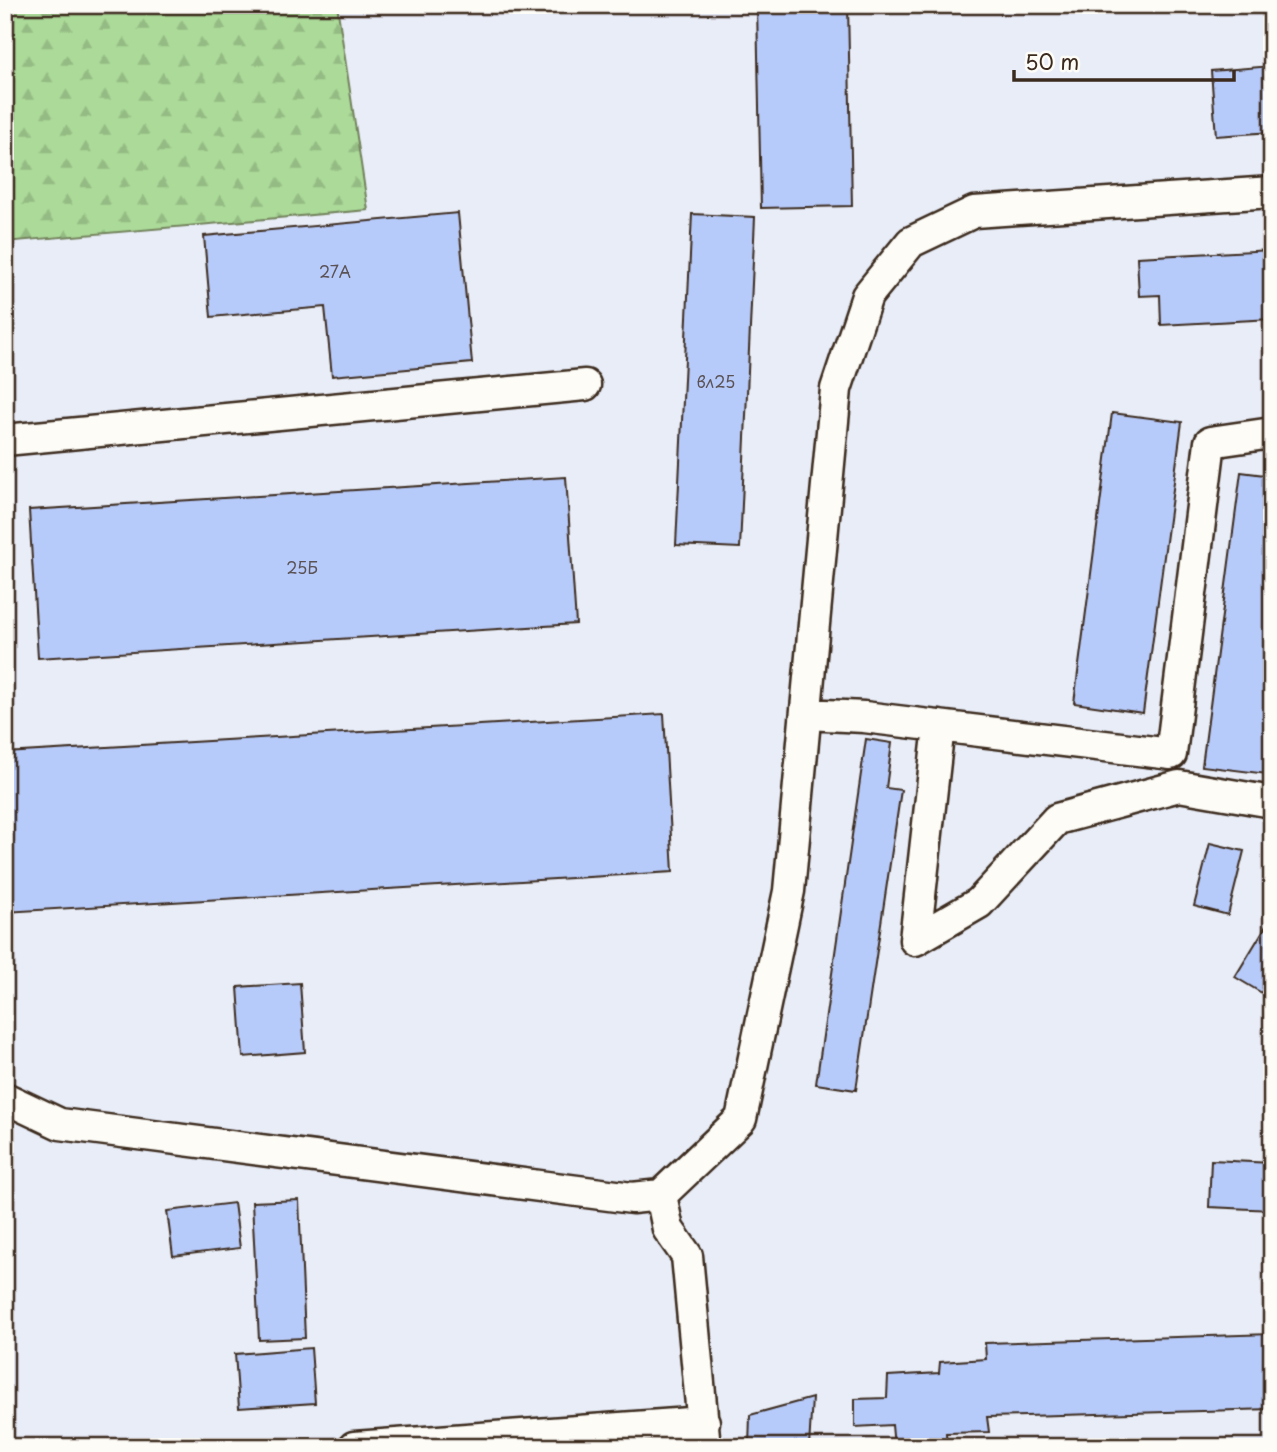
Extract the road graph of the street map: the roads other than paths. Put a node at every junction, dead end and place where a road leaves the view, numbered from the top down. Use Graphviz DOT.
graph roads {
  1 [pos="1272,192"];
  2 [pos="585,386"];
  3 [pos="1272,433"];
  4 [pos="5,440"];
  5 [pos="806,713"];
  6 [pos="939,726"];
  7 [pos="1171,754"];
  8 [pos="1179,786"];
  9 [pos="1272,802"];
  10 [pos="5,1098"];
  11 [pos="661,1195"];
  12 [pos="704,1434"];
  13 [pos="354,1447"];
  1 -- 5 [label="street"];
  2 -- 4 [label="street"];
  3 -- 7 [label="street"];
  5 -- 6 [label="street"];
  5 -- 11 [label="street"];
  6 -- 7 [label="street"];
  6 -- 8 [label="street"];
  7 -- 8 [label="street"];
  8 -- 9 [label="street"];
  10 -- 11 [label="street"];
  11 -- 12 [label="street"];
  12 -- 13 [label="street"];
}
